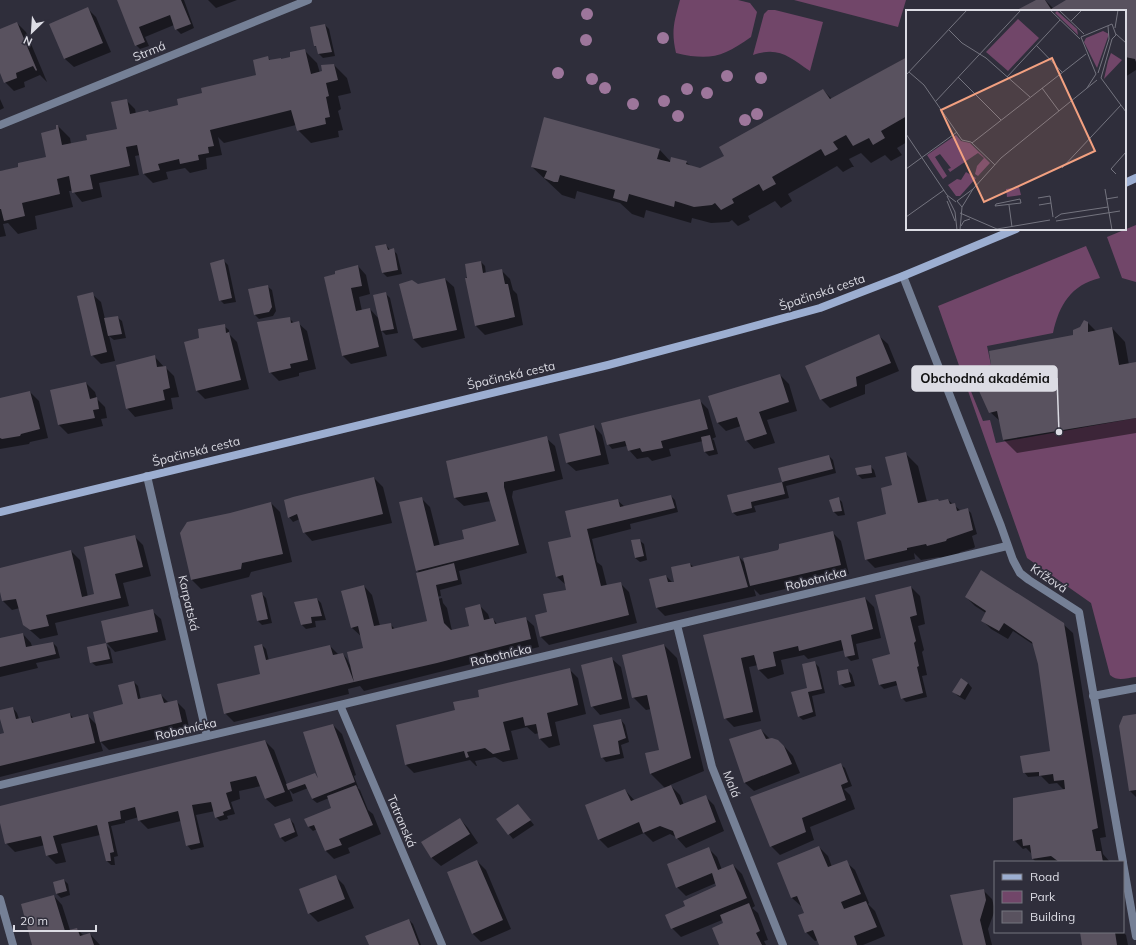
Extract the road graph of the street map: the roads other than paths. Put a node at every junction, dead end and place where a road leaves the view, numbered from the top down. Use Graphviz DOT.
graph roads {
  1 [pos="308,0"];
  2 [pos="0,125"];
  3 [pos="1136,178"];
  4 [pos="1126,183"];
  5 [pos="1014,230"];
  6 [pos="903,276"];
  7 [pos="147,476"];
  8 [pos="0,512"];
  9 [pos="1007,546"];
  10 [pos="677,625"];
  11 [pos="1136,688"];
  12 [pos="1094,696"];
  13 [pos="340,706"];
  14 [pos="207,736"];
  15 [pos="0,785"];
  16 [pos="1123,861"];
  17 [pos="1124,868"];
  18 [pos="0,899"];
  19 [pos="1136,936"];
  20 [pos="13,945"];
  21 [pos="442,945"];
  22 [pos="783,945"];
  1 -- 2 [label="street, Strmá"];
  3 -- 4 [label="street"];
  5 -- 6 [label="street, Špačinská cesta"];
  6 -- 7 [label="street, Špačinská cesta"];
  6 -- 9 [label="street, Krížová"];
  7 -- 8 [label="street, Špačinská cesta"];
  7 -- 14 [label="street, Karpatská"];
  9 -- 10 [label="street, Robotnícka"];
  9 -- 12 [label="street, Krížová"];
  10 -- 13 [label="street, Robotnícka"];
  10 -- 22 [label="street, Malá"];
  11 -- 12 [label="street"];
  12 -- 16 [label="street, Krížová"];
  13 -- 14 [label="street, Robotnícka"];
  13 -- 21 [label="street, Tatranská"];
  14 -- 15 [label="street, Robotnícka"];
  17 -- 19 [label="street, Krížová"];
  18 -- 20 [label="street"];
}
